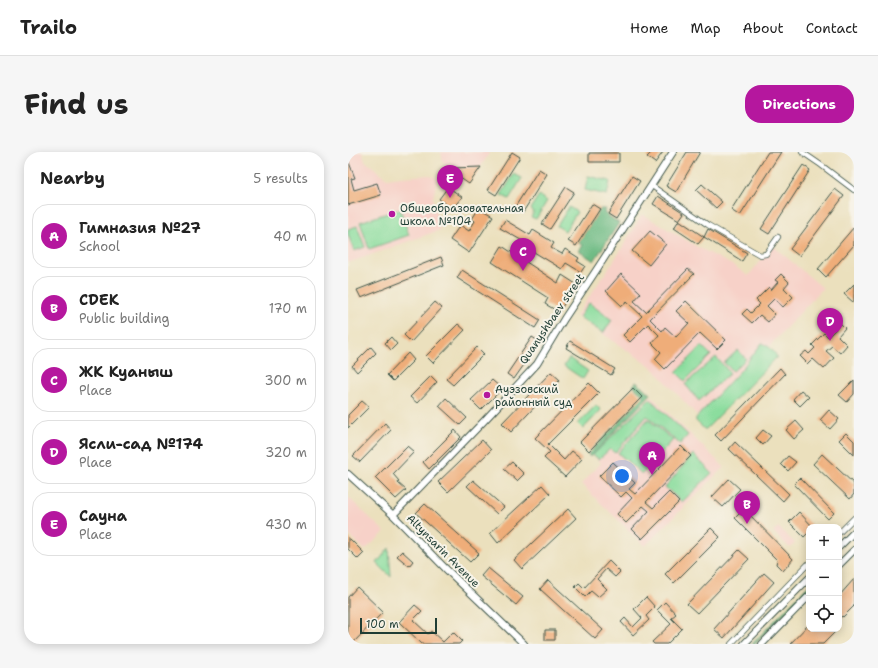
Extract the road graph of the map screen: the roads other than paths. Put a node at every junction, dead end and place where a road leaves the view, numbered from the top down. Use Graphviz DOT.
graph roads {
  1 [pos="673,152"];
  2 [pos="802,152"];
  3 [pos="652,186"];
  4 [pos="854,190"];
  5 [pos="778,237"];
  6 [pos="348,474"];
  7 [pos="393,515"];
  8 [pos="854,518"];
  9 [pos="842,530"];
  10 [pos="854,532"];
  11 [pos="842,544"];
  12 [pos="854,550"];
  13 [pos="842,562"];
  14 [pos="806,567"];
  15 [pos="806,581"];
  16 [pos="806,599"];
  17 [pos="524,644"];
  18 [pos="731,644"];
  19 [pos="744,644"];
  20 [pos="762,644"];
  1 -- 3 [label="street, Quanyshbaev street"];
  2 -- 4 [label="street"];
  3 -- 5 [label="street"];
  3 -- 7 [label="street, Quanyshbaev street"];
  6 -- 7 [label="street, Altynsarin Avenue"];
  7 -- 17 [label="street, Altynsarin Avenue"];
  8 -- 9 [label="street"];
  10 -- 11 [label="street"];
  12 -- 13 [label="street"];
  14 -- 18 [label="street"];
  15 -- 19 [label="street"];
  16 -- 20 [label="street"];
}
